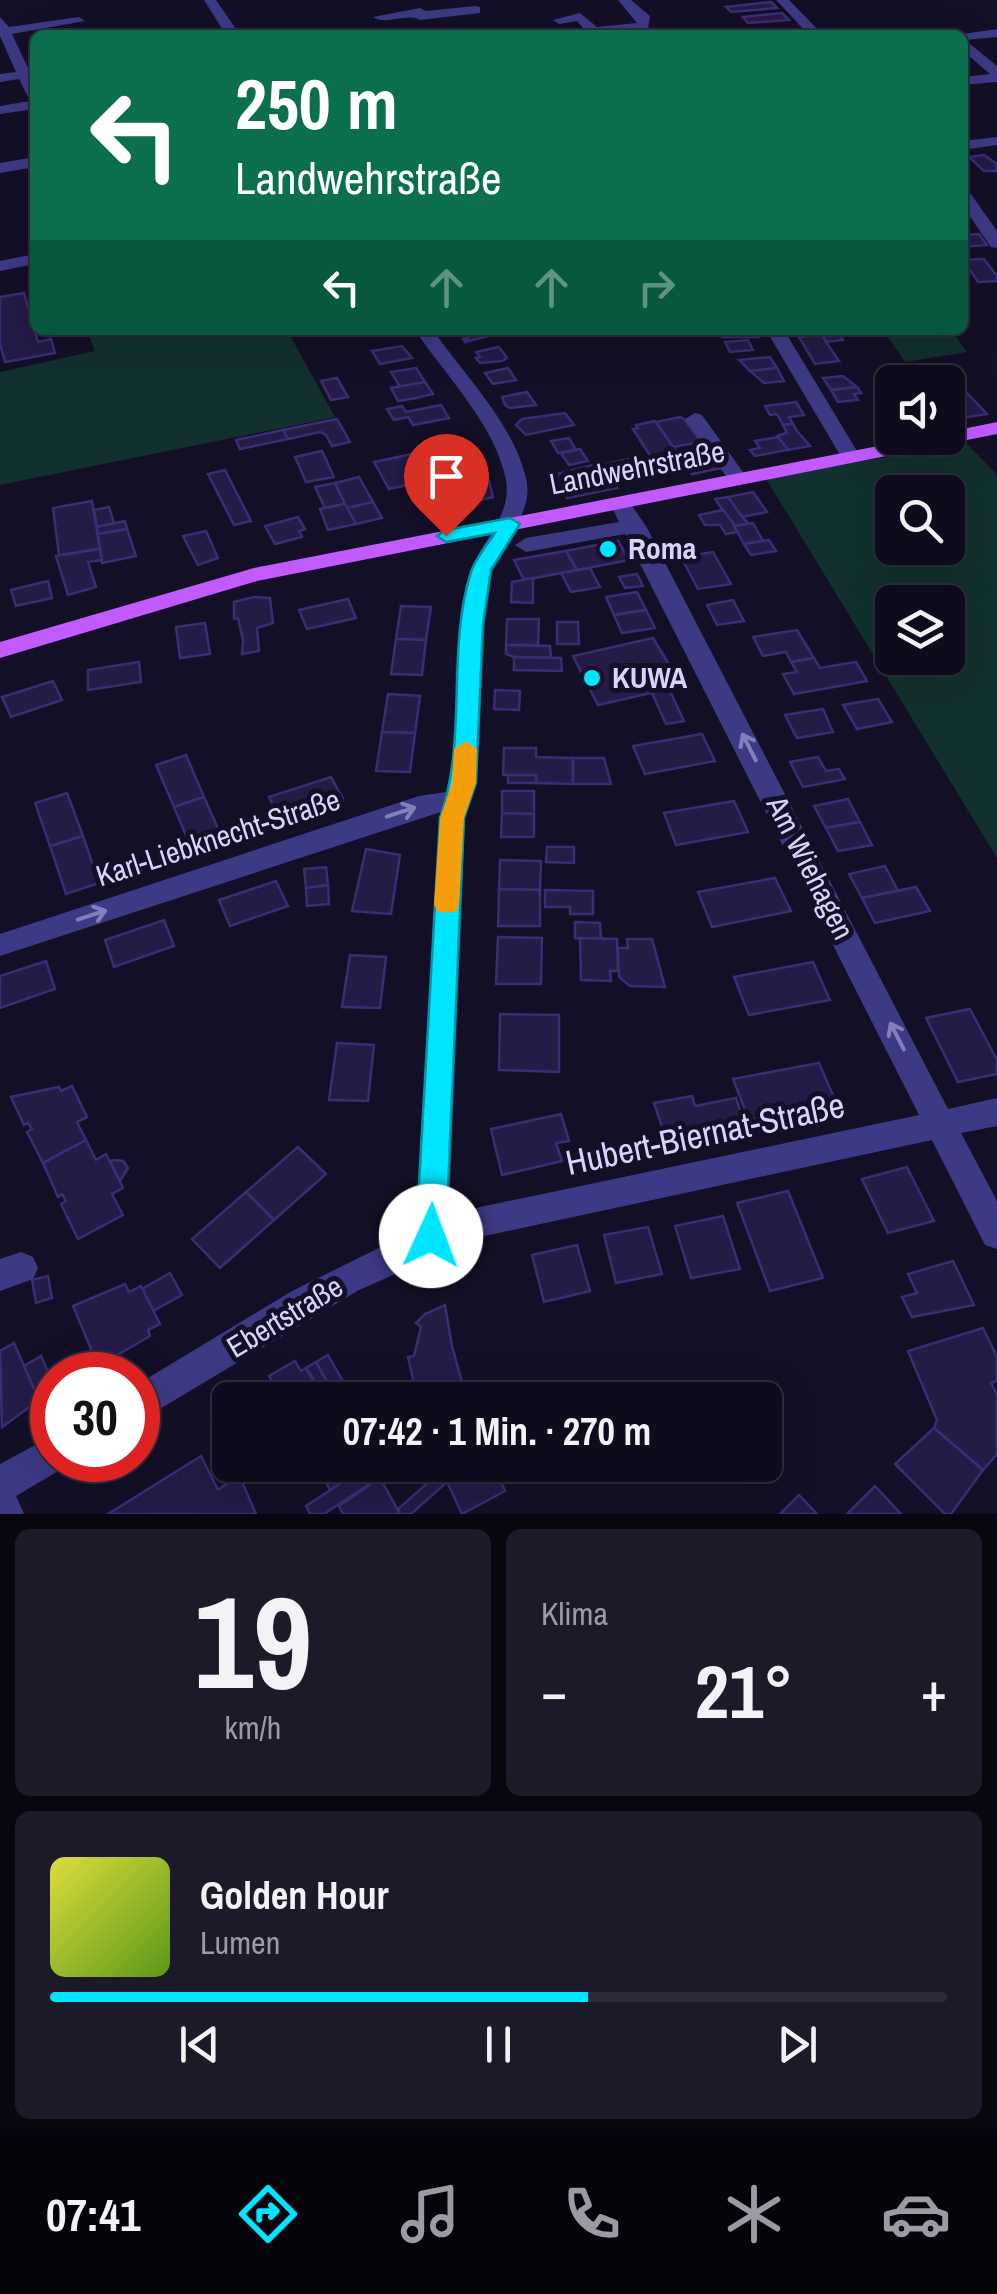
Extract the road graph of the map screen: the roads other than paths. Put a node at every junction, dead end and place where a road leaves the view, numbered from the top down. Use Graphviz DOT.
graph roads {
  1 [pos="210,0"];
  2 [pos="624,0"];
  3 [pos="782,0"];
  4 [pos="790,0"];
  5 [pos="417,10"];
  6 [pos="475,10"];
  7 [pos="379,17"];
  8 [pos="558,20"];
  9 [pos="78,21"];
  10 [pos="2,26"];
  11 [pos="230,30"];
  12 [pos="592,30"];
  13 [pos="641,30"];
  14 [pos="811,30"];
  15 [pos="997,33"];
  16 [pos="968,39"];
  17 [pos="968,46"];
  18 [pos="30,74"];
  19 [pos="997,75"];
  20 [pos="0,78"];
  21 [pos="968,80"];
  22 [pos="30,103"];
  23 [pos="0,110"];
  24 [pos="997,141"];
  25 [pos="968,145"];
  26 [pos="30,163"];
  27 [pos="0,168"];
  28 [pos="968,202"];
  29 [pos="997,243"];
  30 [pos="30,260"];
  31 [pos="0,266"];
  32 [pos="427,335"];
  33 [pos="778,335"];
  34 [pos="694,419"];
  35 [pos="997,428"];
  36 [pos="850,456"];
  37 [pos="738,479"];
  38 [pos="620,503"];
  39 [pos="510,524"];
  40 [pos="638,532"];
  41 [pos="526,545"];
  42 [pos="0,650"];
  43 [pos="457,802"];
  44 [pos="0,946"];
  45 [pos="997,1112"];
  46 [pos="942,1123"];
  47 [pos="997,1234"];
  48 [pos="431,1236"];
  49 [pos="160,1391"];
  50 [pos="30,1467"];
  51 [pos="0,1485"];
  52 [pos="0,1502"];
  53 [pos="5,1514"];
  1 -- 11 [label="street"];
  2 -- 13 [label="street"];
  3 -- 4 [label="street"];
  3 -- 14 [label="street"];
  5 -- 6 [label="street"];
  5 -- 7 [label="street"];
  8 -- 12 [label="street"];
  9 -- 10 [label="street"];
  10 -- 18 [label="street"];
  15 -- 16 [label="street"];
  17 -- 19 [label="street"];
  18 -- 20 [label="street"];
  19 -- 21 [label="street"];
  22 -- 23 [label="street"];
  24 -- 25 [label="street"];
  26 -- 27 [label="street"];
  28 -- 29 [label="street"];
  30 -- 31 [label="street"];
  32 -- 39 [label="street"];
  33 -- 36 [label="street"];
  34 -- 37 [label="street"];
  35 -- 36 [label="main road, Landwehrstraße"];
  36 -- 37 [label="main road, Landwehrstraße"];
  37 -- 38 [label="main road, Landwehrstraße"];
  38 -- 39 [label="main road, Landwehrstraße"];
  38 -- 40 [label="street, Am Wiehagen"];
  39 -- 42 [label="main road, Landwehrstraße"];
  39 -- 43 [label="street"];
  40 -- 41 [label="street"];
  46 -- 40 [label="street, Am Wiehagen, one-way"];
  44 -- 43 [label="street, Karl-Liebknecht-Straße, one-way"];
  43 -- 48 [label="street"];
  45 -- 46 [label="street, Hubert-Biernat-Straße"];
  46 -- 47 [label="street, Am Wiehagen"];
  46 -- 48 [label="street, Hubert-Biernat-Straße"];
  48 -- 49 [label="street, Ebertstraße"];
  50 -- 51 [label="street"];
  52 -- 53 [label="street"];
}
